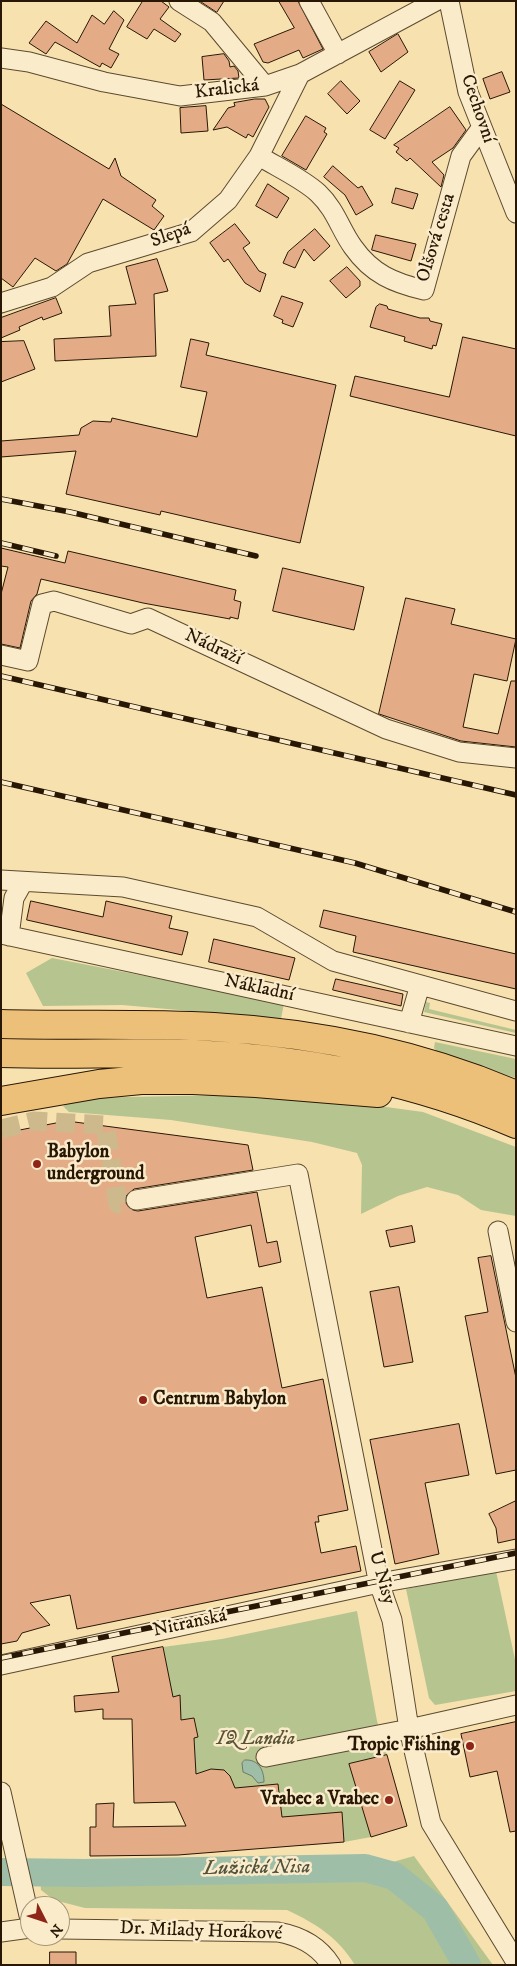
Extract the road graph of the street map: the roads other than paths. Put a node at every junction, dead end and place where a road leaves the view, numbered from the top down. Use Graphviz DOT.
graph roads {
  1 [pos="179,1"];
  2 [pos="309,1"];
  3 [pos="436,1"];
  4 [pos="449,1"];
  5 [pos="338,54"];
  6 [pos="1,58"];
  7 [pos="300,74"];
  8 [pos="265,86"];
  9 [pos="482,127"];
  10 [pos="259,156"];
  11 [pos="516,213"];
  12 [pos="1,303"];
  13 [pos="1,655"];
  14 [pos="516,758"];
  15 [pos="1,880"];
  16 [pos="23,882"];
  17 [pos="5,935"];
  18 [pos="420,985"];
  19 [pos="516,1011"];
  20 [pos="409,1022"];
  21 [pos="9,1024"];
  22 [pos="516,1046"];
  23 [pos="6,1053"];
  24 [pos="516,1095"];
  25 [pos="1,1101"];
  26 [pos="516,1125"];
  27 [pos="136,1200"];
  28 [pos="498,1231"];
  29 [pos="516,1322"];
  30 [pos="516,1559"];
  31 [pos="379,1583"];
  32 [pos="1,1665"];
  33 [pos="516,1705"];
  34 [pos="409,1729"];
  35 [pos="266,1757"];
  36 [pos="1,1792"];
  37 [pos="24,1896"];
  38 [pos="20,1929"];
  39 [pos="70,1929"];
  40 [pos="1,1932"];
  41 [pos="516,1962"];
  42 [pos="331,1965"];
  1 -- 8 [label="street"];
  2 -- 5 [label="street"];
  3 -- 5 [label="street, Kralická"];
  4 -- 9 [label="street, Cechovní"];
  5 -- 7 [label="street, Kralická"];
  6 -- 8 [label="street, Kralická"];
  7 -- 8 [label="street, Kralická"];
  7 -- 10 [label="street, Slepá"];
  9 -- 10 [label="street, Olšová cesta"];
  9 -- 11 [label="street, Cechovní"];
  10 -- 12 [label="street, Slepá"];
  13 -- 14 [label="street, Nádraží"];
  15 -- 16 [label="street"];
  16 -- 17 [label="street"];
  16 -- 18 [label="street"];
  17 -- 20 [label="street, Nákladní"];
  18 -- 19 [label="street"];
  18 -- 20 [label="street"];
  20 -- 22 [label="street, Nákladní"];
  21 -- 24 [label="highway"];
  23 -- 26 [label="highway"];
  25 -- 26 [label="highway"];
  27 -- 31 [label="street, U Nisy"];
  28 -- 29 [label="street"];
  30 -- 31 [label="street, Nitranská"];
  31 -- 32 [label="street, Nitranská"];
  31 -- 34 [label="street, U Nisy"];
  33 -- 34 [label="street"];
  34 -- 35 [label="street"];
  34 -- 41 [label="street, U Nisy"];
  36 -- 37 [label="street"];
  38 -- 40 [label="street"];
  39 -- 42 [label="street, Dr. Milady Horákové"];
}
